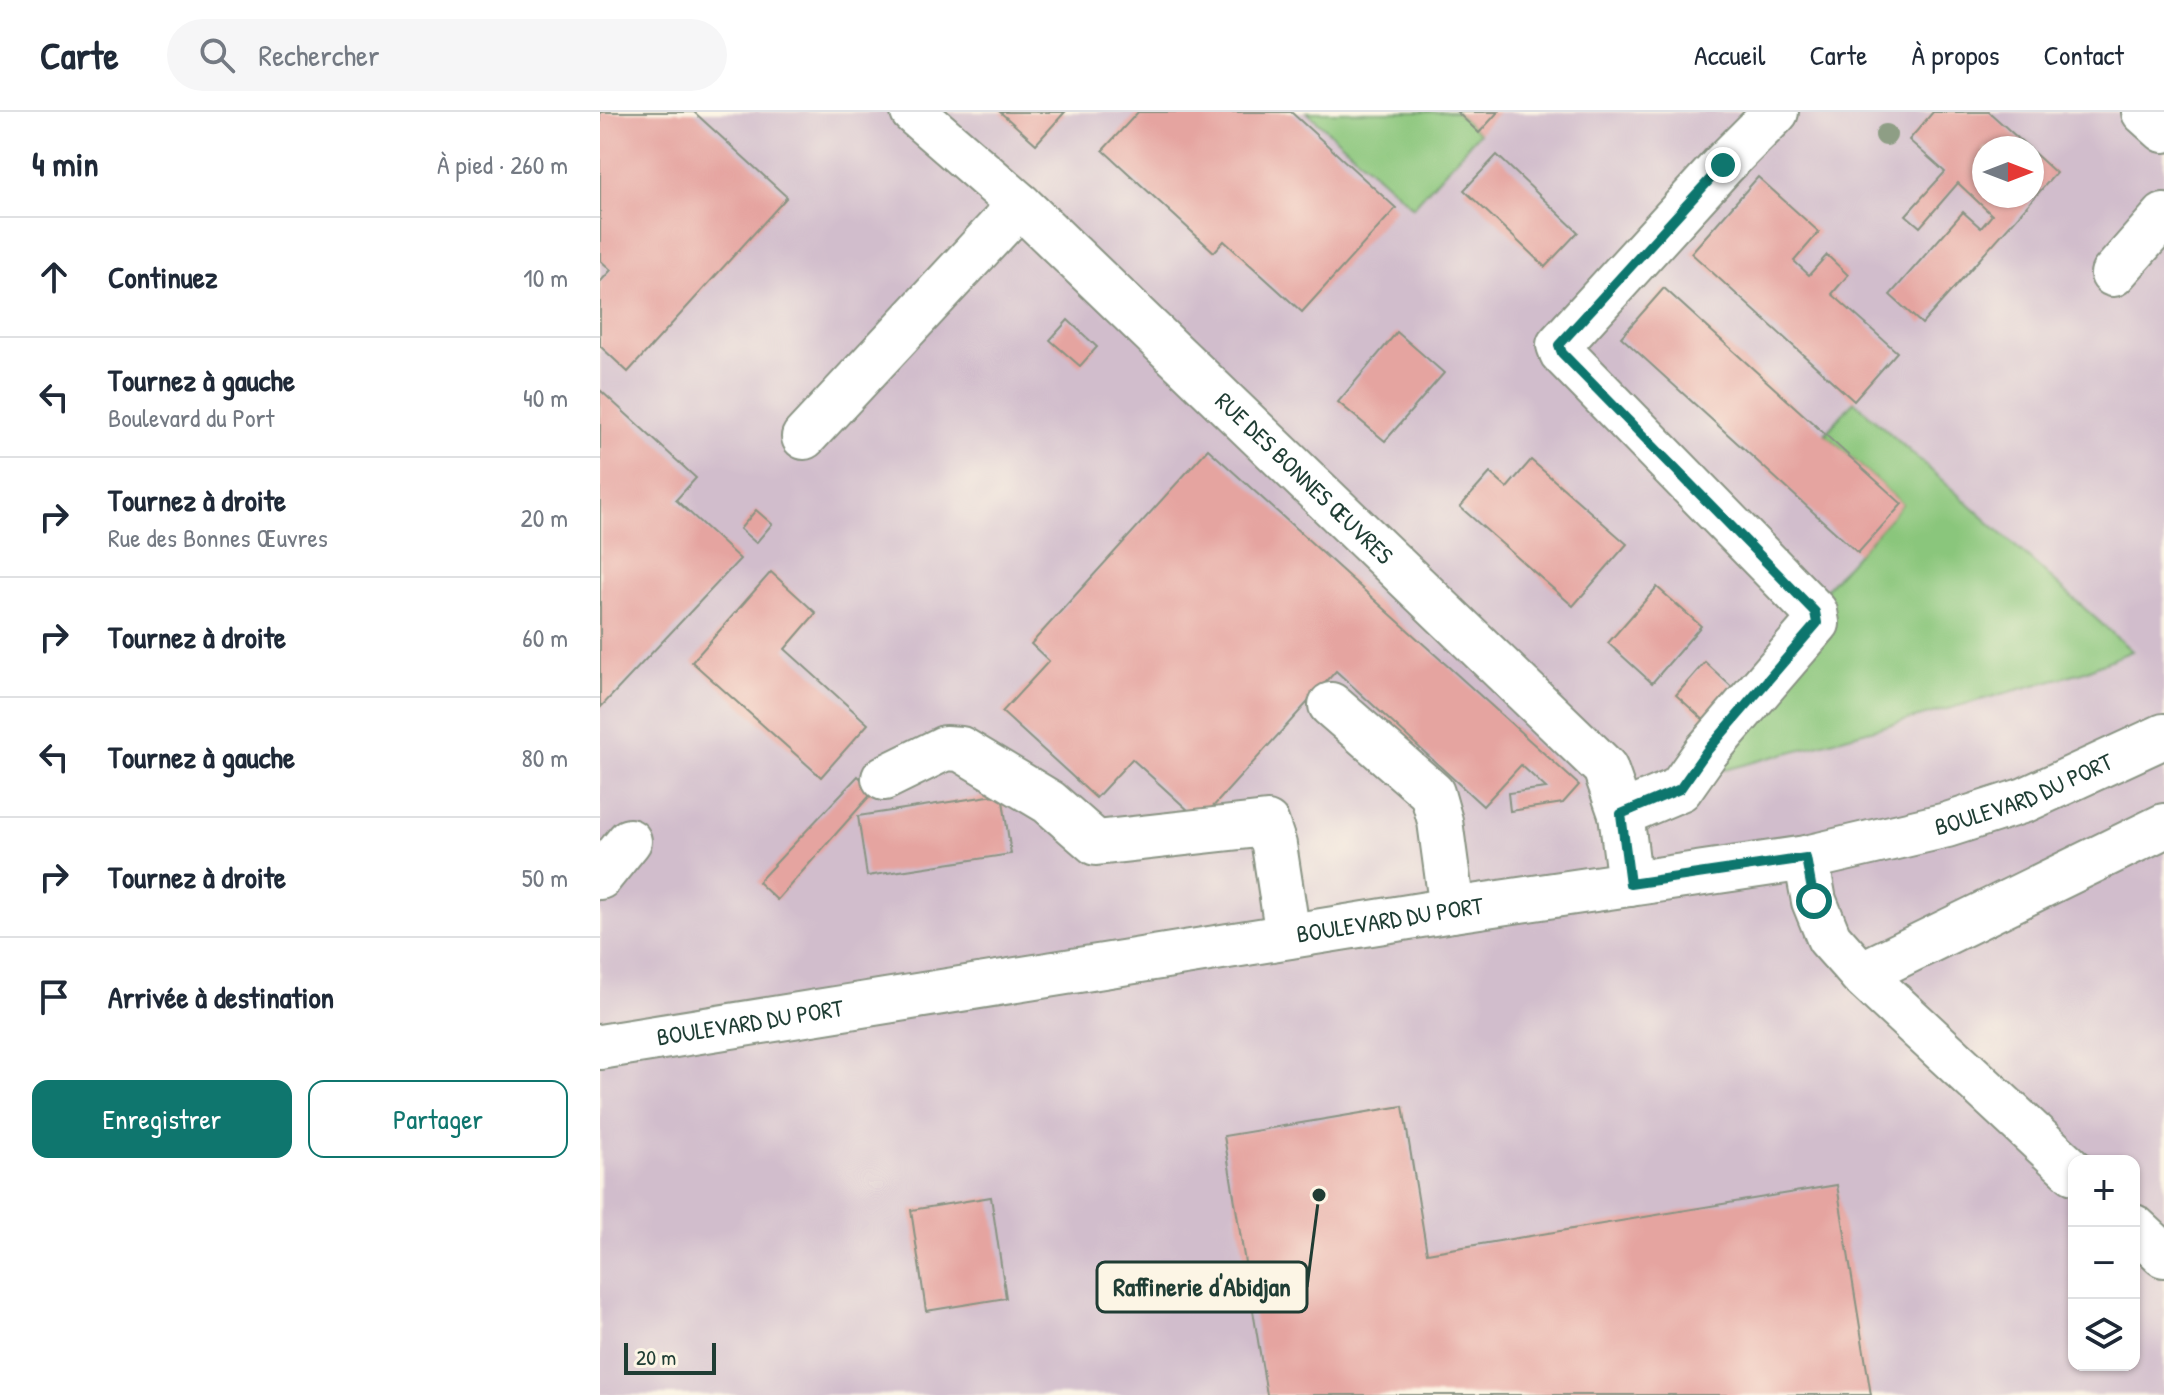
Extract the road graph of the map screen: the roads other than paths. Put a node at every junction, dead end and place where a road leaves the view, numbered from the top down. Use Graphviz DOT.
graph roads {
  1 [pos="913,112"];
  2 [pos="1776,112"];
  3 [pos="2144,112"];
  4 [pos="2164,130"];
  5 [pos="1020,205"];
  6 [pos="2164,216"];
  7 [pos="2113,274"];
  8 [pos="804,437"];
  9 [pos="1331,705"];
  10 [pos="2164,736"];
  11 [pos="884,778"];
  12 [pos="1621,814"];
  13 [pos="2164,826"];
  14 [pos="629,841"];
  15 [pos="1806,858"];
  16 [pos="600,877"];
  17 [pos="1630,884"];
  18 [pos="1452,910"];
  19 [pos="1288,936"];
  20 [pos="1861,974"];
  21 [pos="600,1047"];
  22 [pos="2068,1166"];
  23 [pos="2140,1233"];
  24 [pos="2164,1255"];
  1 -- 5 [label="main road, RUE DES BONNES ŒUVRES"];
  2 -- 12 [label="main road"];
  3 -- 4 [label="main road"];
  5 -- 8 [label="main road"];
  5 -- 12 [label="main road, RUE DES BONNES ŒUVRES"];
  6 -- 7 [label="main road"];
  9 -- 18 [label="main road"];
  10 -- 15 [label="main road, BOULEVARD DU PORT"];
  11 -- 19 [label="main road"];
  12 -- 17 [label="main road, RUE DES BONNES ŒUVRES"];
  13 -- 20 [label="main road"];
  14 -- 16 [label="main road"];
  15 -- 17 [label="main road, BOULEVARD DU PORT"];
  15 -- 20 [label="main road"];
  17 -- 18 [label="main road, BOULEVARD DU PORT"];
  18 -- 19 [label="main road, BOULEVARD DU PORT"];
  19 -- 21 [label="main road, BOULEVARD DU PORT"];
  20 -- 22 [label="main road"];
  23 -- 24 [label="main road"];
}
